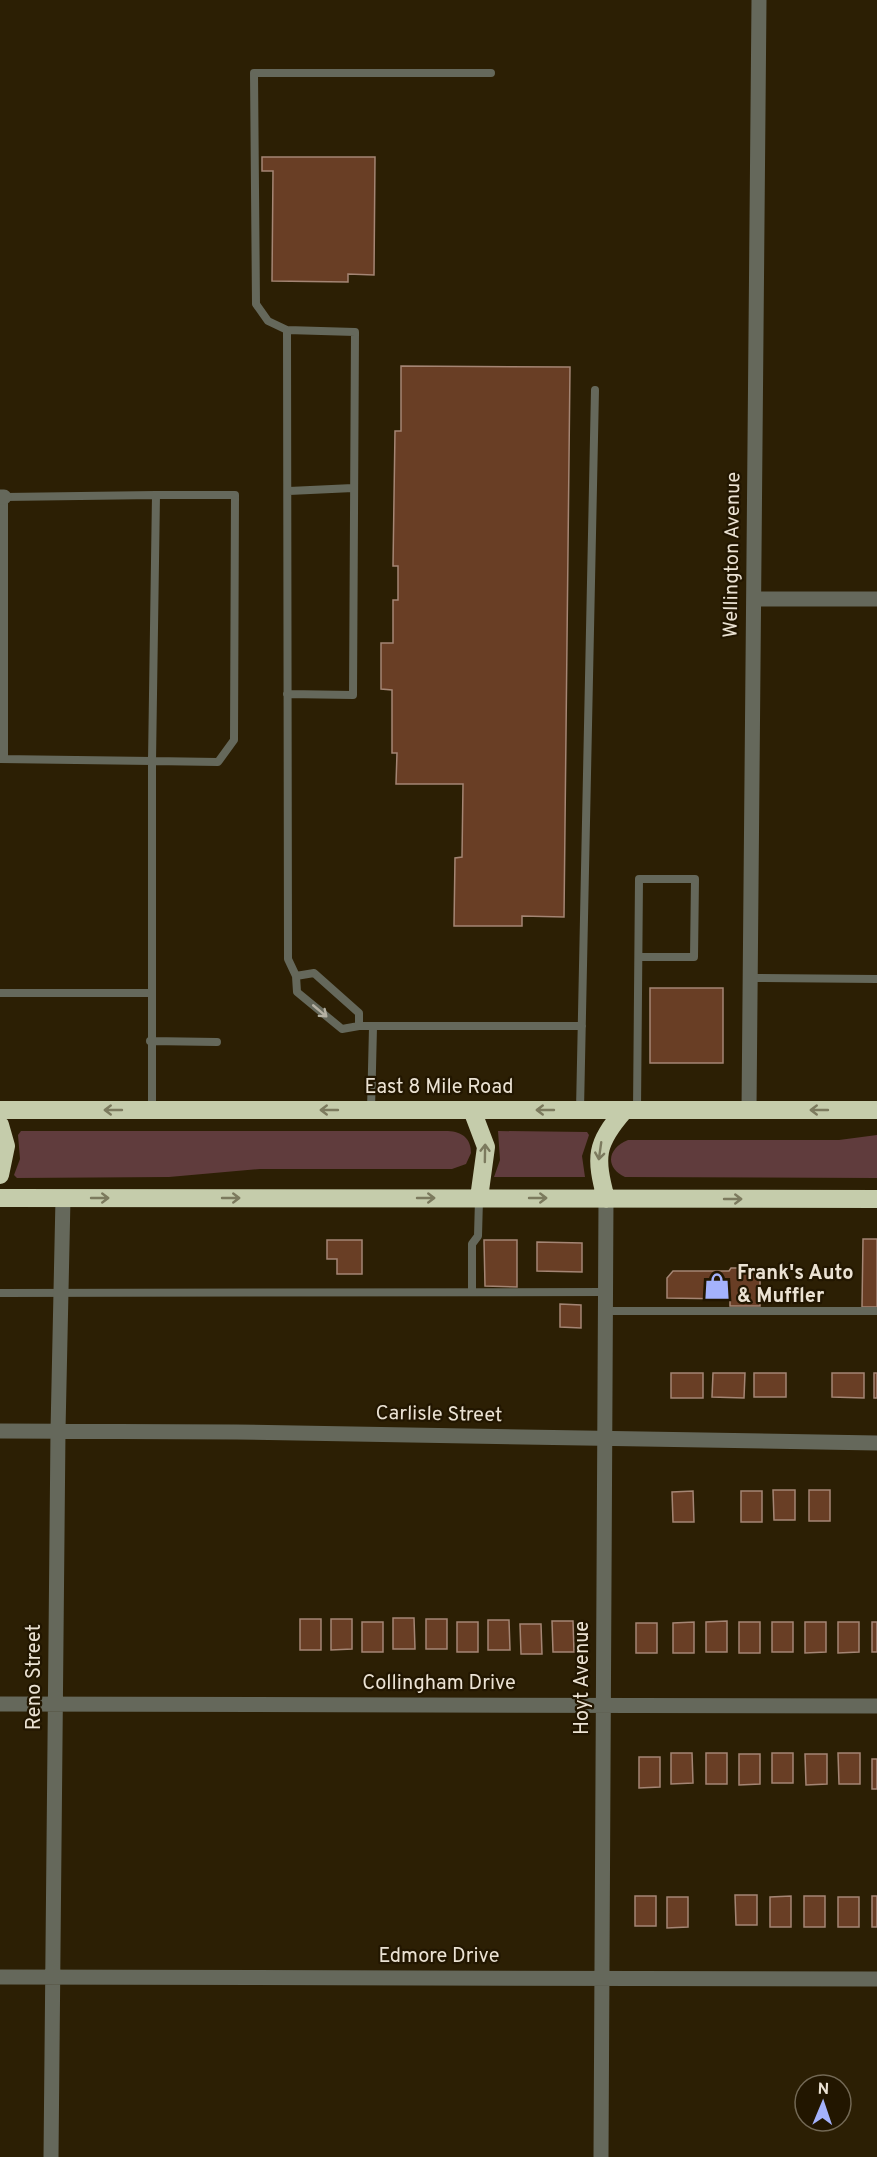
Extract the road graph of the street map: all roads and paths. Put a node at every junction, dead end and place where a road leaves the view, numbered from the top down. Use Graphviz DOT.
graph roads {
  1 [pos="759,0"];
  2 [pos="491,74"];
  3 [pos="287,330"];
  4 [pos="595,390"];
  5 [pos="353,488"];
  6 [pos="289,491"];
  7 [pos="156,495"];
  8 [pos="2,497"];
  9 [pos="754,599"];
  10 [pos="877,599"];
  11 [pos="287,694"];
  12 [pos="2,759"];
  13 [pos="153,761"];
  14 [pos="639,957"];
  15 [pos="296,976"];
  16 [pos="749,978"];
  17 [pos="877,979"];
  18 [pos="0,993"];
  19 [pos="152,993"];
  20 [pos="359,1026"];
  21 [pos="582,1026"];
  22 [pos="373,1027"];
  23 [pos="150,1041"];
  24 [pos="217,1042"];
  25 [pos="152,1109"];
  26 [pos="0,1110"];
  27 [pos="371,1110"];
  28 [pos="472,1110"];
  29 [pos="580,1110"];
  30 [pos="630,1110"];
  31 [pos="749,1110"];
  32 [pos="877,1110"];
  33 [pos="0,1125"];
  34 [pos="0,1175"];
  35 [pos="0,1198"];
  36 [pos="63,1198"];
  37 [pos="479,1198"];
  38 [pos="606,1199"];
  39 [pos="877,1199"];
  40 [pos="472,1292"];
  41 [pos="606,1292"];
  42 [pos="0,1293"];
  43 [pos="60,1294"];
  44 [pos="605,1311"];
  45 [pos="877,1311"];
  46 [pos="0,1431"];
  47 [pos="58,1431"];
  48 [pos="605,1440"];
  49 [pos="877,1443"];
  50 [pos="0,1704"];
  51 [pos="56,1704"];
  52 [pos="604,1705"];
  53 [pos="877,1706"];
  54 [pos="0,1977"];
  55 [pos="53,1977"];
  56 [pos="603,1978"];
  57 [pos="877,1979"];
  58 [pos="51,2157"];
  59 [pos="601,2157"];
  1 -- 9 [label="street, Wellington Avenue"];
  2 -- 3 [label="lane"];
  3 -- 5 [label="lane"];
  3 -- 6 [label="lane"];
  4 -- 21 [label="lane"];
  5 -- 6 [label="lane"];
  5 -- 11 [label="lane"];
  6 -- 11 [label="lane"];
  7 -- 8 [label="lane"];
  7 -- 13 [label="lane"];
  7 -- 13 [label="lane"];
  8 -- 12 [label="lane"];
  9 -- 10 [label="street"];
  9 -- 16 [label="street, Wellington Avenue"];
  11 -- 15 [label="lane"];
  12 -- 13 [label="lane"];
  13 -- 19 [label="lane"];
  14 -- 14 [label="lane"];
  14 -- 30 [label="lane"];
  15 -- 20 [label="lane"];
  15 -- 20 [label="lane, one-way"];
  16 -- 17 [label="lane"];
  16 -- 31 [label="street, Wellington Avenue"];
  18 -- 19 [label="lane"];
  19 -- 23 [label="lane"];
  20 -- 22 [label="lane"];
  21 -- 22 [label="lane"];
  21 -- 29 [label="lane"];
  22 -- 27 [label="lane"];
  23 -- 24 [label="lane"];
  23 -- 25 [label="lane"];
  25 -- 26 [label="highway, East 8 Mile Road, one-way"];
  27 -- 25 [label="highway, East 8 Mile Road, one-way"];
  27 -- 28 [label="highway, East 8 Mile Road"];
  29 -- 28 [label="highway, East 8 Mile Road, one-way"];
  37 -- 28 [label="highway, one-way"];
  29 -- 30 [label="highway, East 8 Mile Road"];
  30 -- 31 [label="highway, East 8 Mile Road"];
  30 -- 38 [label="highway, one-way"];
  32 -- 31 [label="highway, East 8 Mile Road, one-way"];
  33 -- 34 [label="highway"];
  35 -- 36 [label="highway"];
  36 -- 37 [label="highway, one-way"];
  36 -- 43 [label="street, Reno Street"];
  37 -- 38 [label="highway, one-way"];
  37 -- 40 [label="lane"];
  38 -- 39 [label="highway, one-way"];
  38 -- 41 [label="street, Hoyt Avenue"];
  40 -- 41 [label="lane"];
  40 -- 43 [label="lane"];
  41 -- 44 [label="street, Hoyt Avenue"];
  42 -- 43 [label="lane"];
  43 -- 47 [label="street, Reno Street"];
  44 -- 45 [label="lane"];
  44 -- 48 [label="street, Hoyt Avenue"];
  46 -- 47 [label="street, Carlisle Street"];
  47 -- 48 [label="street, Carlisle Street"];
  47 -- 51 [label="street, Reno Street"];
  48 -- 49 [label="street, Carlisle Street"];
  48 -- 52 [label="street, Hoyt Avenue"];
  50 -- 51 [label="street, Collingham Drive"];
  51 -- 52 [label="street, Collingham Drive"];
  51 -- 55 [label="street, Reno Street"];
  52 -- 53 [label="street, Collingham Drive"];
  52 -- 56 [label="street, Hoyt Avenue"];
  54 -- 55 [label="street, Edmore Drive"];
  55 -- 56 [label="street, Edmore Drive"];
  55 -- 58 [label="street, Reno Street"];
  56 -- 57 [label="street, Edmore Drive"];
  56 -- 59 [label="street, Hoyt Avenue"];
}
